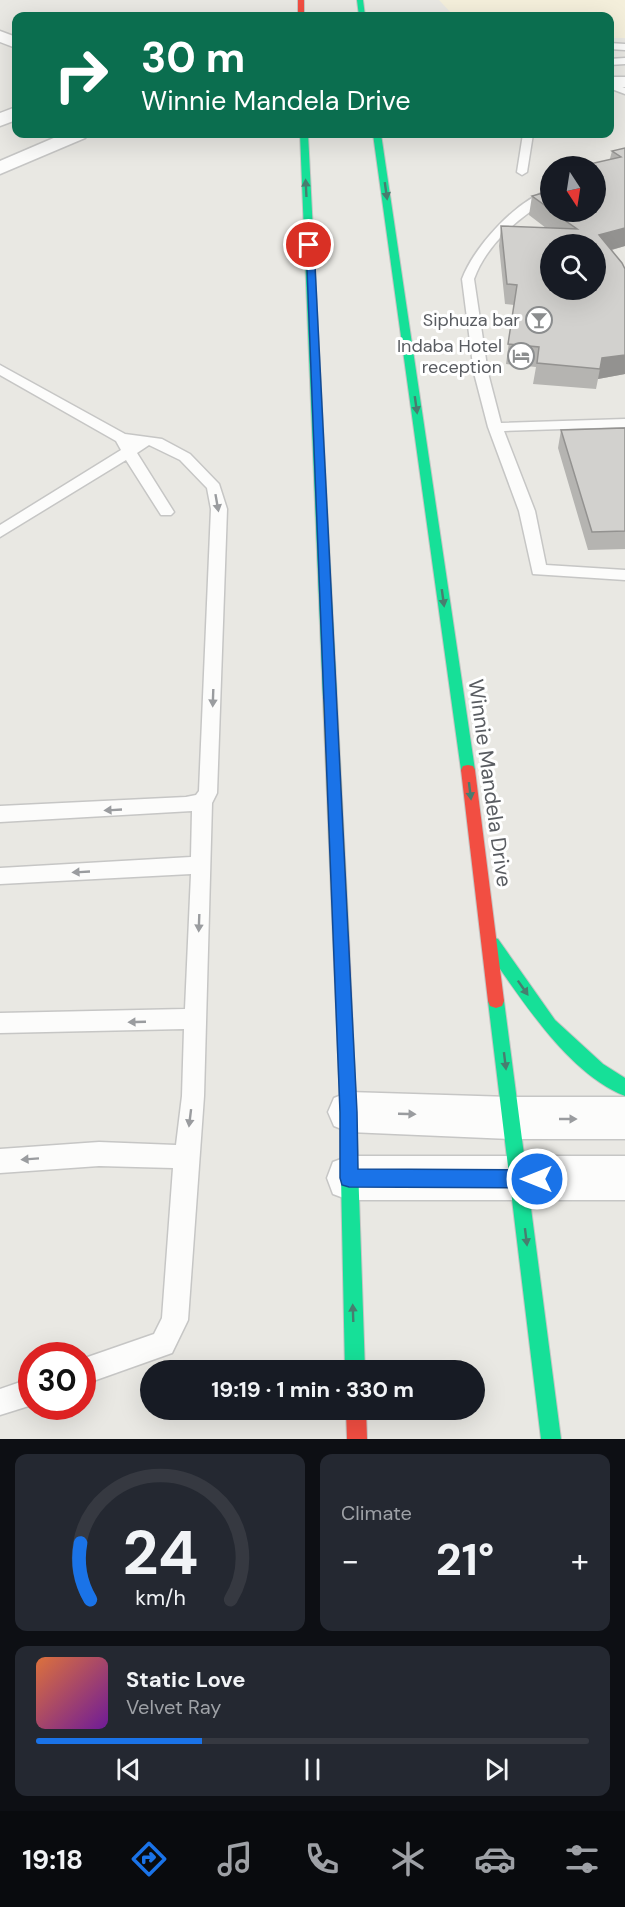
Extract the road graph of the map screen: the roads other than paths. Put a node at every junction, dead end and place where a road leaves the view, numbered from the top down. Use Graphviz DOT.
graph roads {
  1 [pos="69,138"];
  2 [pos="304,138"];
  3 [pos="378,138"];
  4 [pos="527,138"];
  5 [pos="0,168"];
  6 [pos="522,172"];
  7 [pos="540,199"];
  8 [pos="0,369"];
  9 [pos="625,423"];
  10 [pos="495,428"];
  11 [pos="125,444"];
  12 [pos="166,512"];
  13 [pos="0,532"];
  14 [pos="625,575"];
  15 [pos="202,801"];
  16 [pos="0,814"];
  17 [pos="201,865"];
  18 [pos="0,876"];
  19 [pos="489,940"];
  20 [pos="196,1019"];
  21 [pos="0,1023"];
  22 [pos="625,1088"];
  23 [pos="349,1112"];
  24 [pos="512,1118"];
  25 [pos="625,1118"];
  26 [pos="186,1157"];
  27 [pos="0,1161"];
  28 [pos="349,1178"];
  29 [pos="625,1178"];
  30 [pos="518,1179"];
  31 [pos="355,1360"];
  32 [pos="96,1367"];
  33 [pos="18,1396"];
  34 [pos="0,1402"];
  35 [pos="356,1420"];
  36 [pos="357,1439"];
  37 [pos="551,1439"];
  1 -- 5 [label="street"];
  23 -- 2 [label="main road, one-way"];
  3 -- 19 [label="main road, Winnie Mandela Drive, one-way"];
  4 -- 6 [label="lane"];
  7 -- 10 [label="lane"];
  8 -- 11 [label="lane"];
  9 -- 10 [label="lane"];
  10 -- 14 [label="lane"];
  11 -- 12 [label="lane"];
  11 -- 13 [label="lane"];
  11 -- 15 [label="lane, one-way"];
  15 -- 16 [label="lane, one-way"];
  15 -- 17 [label="lane"];
  17 -- 18 [label="lane, one-way"];
  17 -- 20 [label="lane, one-way"];
  19 -- 22 [label="main road, one-way"];
  19 -- 24 [label="main road, Winnie Mandela Drive, one-way"];
  20 -- 21 [label="lane, one-way"];
  20 -- 26 [label="lane, one-way"];
  23 -- 24 [label="street, one-way"];
  23 -- 28 [label="main road"];
  24 -- 25 [label="street, one-way"];
  24 -- 30 [label="main road, Winnie Mandela Drive"];
  26 -- 27 [label="lane, one-way"];
  26 -- 32 [label="lane"];
  28 -- 30 [label="street"];
  31 -- 28 [label="main road, one-way"];
  29 -- 30 [label="street"];
  30 -- 37 [label="main road, Winnie Mandela Drive, one-way"];
  33 -- 34 [label="lane"];
  35 -- 36 [label="main road"];
}
